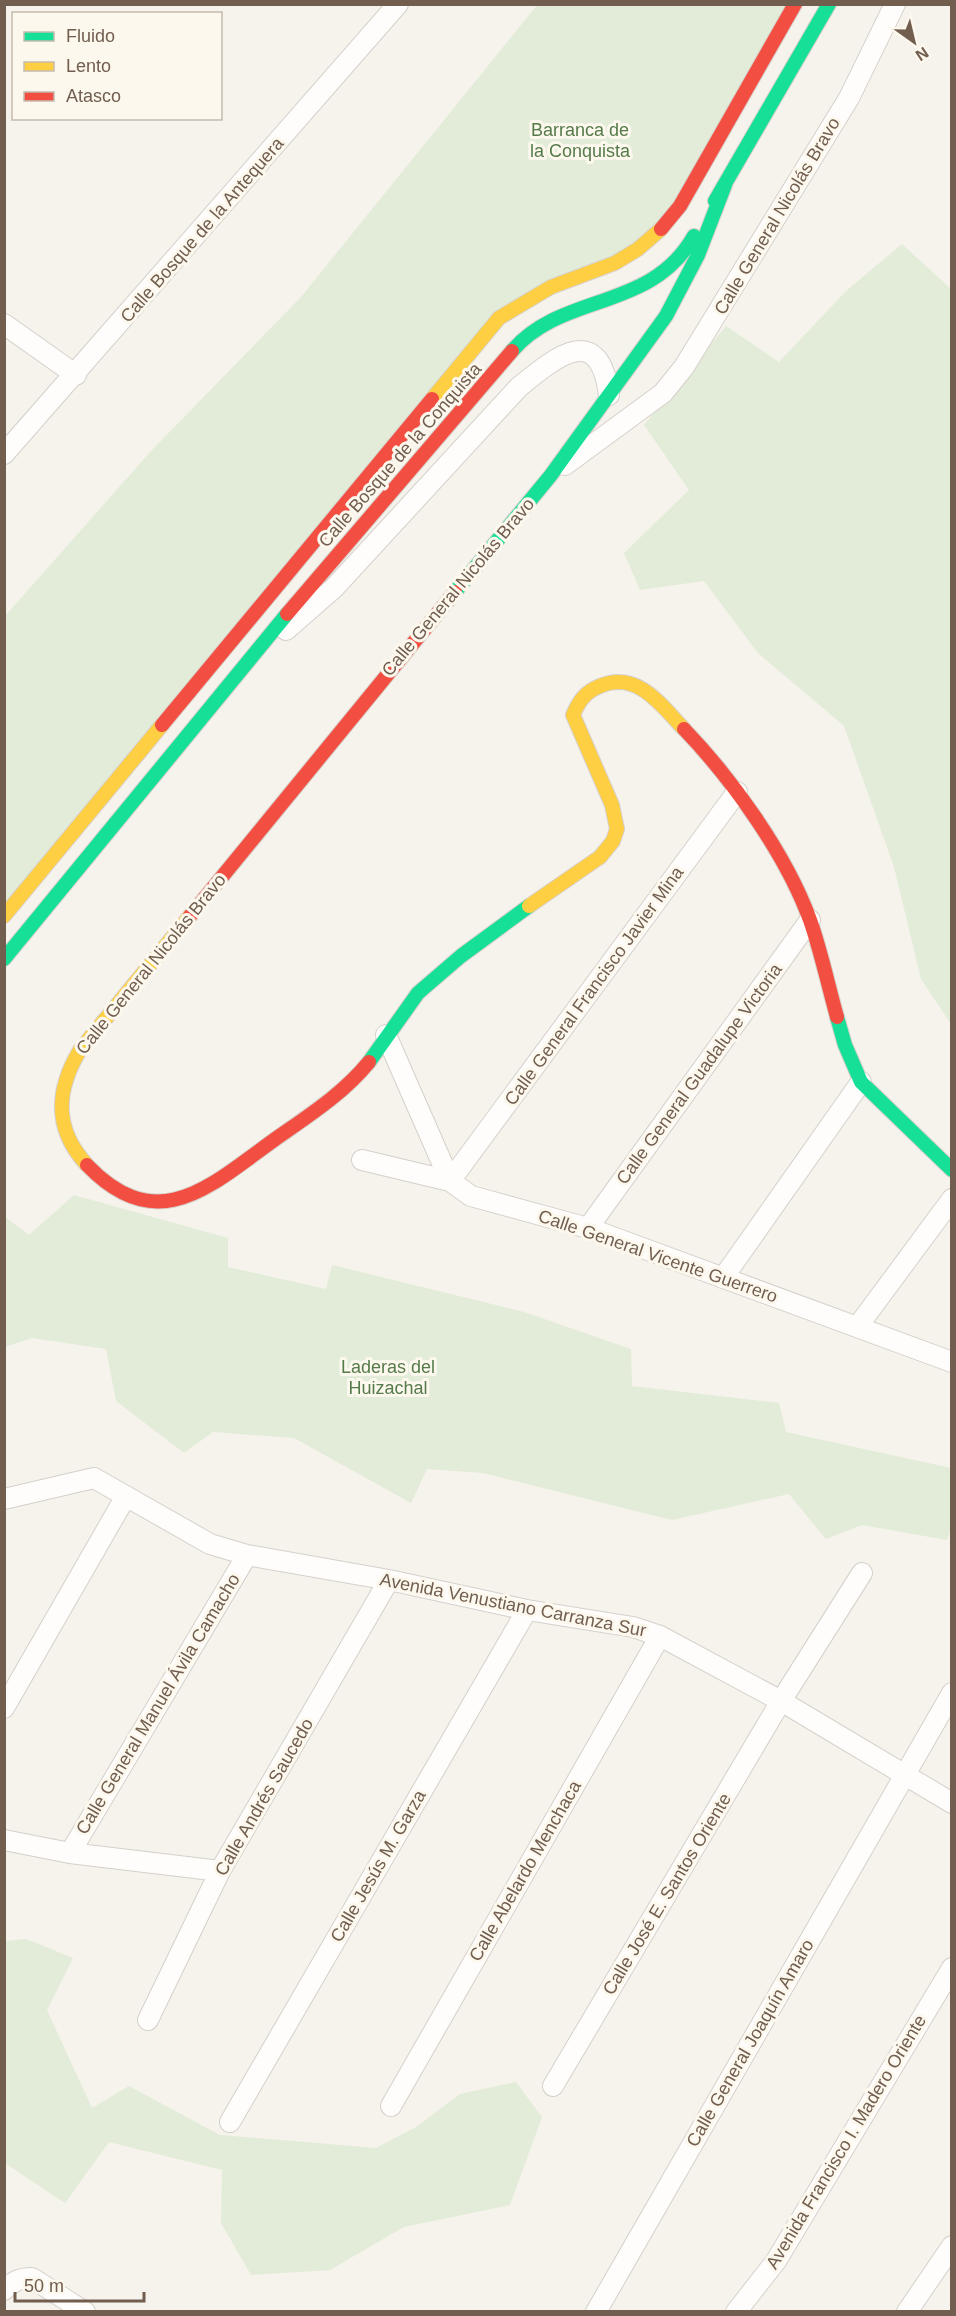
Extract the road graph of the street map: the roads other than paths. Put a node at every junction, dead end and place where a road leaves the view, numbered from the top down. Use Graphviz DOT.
graph roads {
  1 [pos="398,4"];
  2 [pos="795,4"];
  3 [pos="829,4"];
  4 [pos="895,4"];
  5 [pos="725,185"];
  6 [pos="4,324"];
  7 [pos="76,375"];
  8 [pos="609,395"];
  9 [pos="4,454"];
  10 [pos="551,475"];
  11 [pos="241,668"];
  12 [pos="737,792"];
  13 [pos="4,916"];
  14 [pos="810,920"];
  15 [pos="4,959"];
  16 [pos="386,1035"];
  17 [pos="861,1082"];
  18 [pos="362,1160"];
  19 [pos="951,1170"];
  20 [pos="450,1181"];
  21 [pos="951,1199"];
  22 [pos="588,1228"];
  23 [pos="723,1278"];
  24 [pos="858,1326"];
  25 [pos="951,1362"];
  26 [pos="126,1496"];
  27 [pos="4,1499"];
  28 [pos="247,1555"];
  29 [pos="862,1573"];
  30 [pos="389,1580"];
  31 [pos="527,1610"];
  32 [pos="660,1636"];
  33 [pos="951,1693"];
  34 [pos="781,1701"];
  35 [pos="4,1708"];
  36 [pos="905,1774"];
  37 [pos="951,1803"];
  38 [pos="4,1840"];
  39 [pos="70,1853"];
  40 [pos="220,1871"];
  41 [pos="951,1968"];
  42 [pos="148,2019"];
  43 [pos="553,2086"];
  44 [pos="390,2106"];
  45 [pos="230,2122"];
  46 [pos="951,2246"];
  47 [pos="4,2290"];
  48 [pos="85,2312"];
  49 [pos="596,2312"];
  50 [pos="736,2312"];
  51 [pos="907,2312"];
  1 -- 7 [label="street, Calle Bosque de la Antequera"];
  2 -- 13 [label="street, Calle Bosque de la Conquista"];
  3 -- 5 [label="street, Calle Bosque de la Conquista"];
  4 -- 10 [label="street, Calle General Nicolás Bravo"];
  5 -- 8 [label="street, Calle General Nicolás Bravo"];
  5 -- 11 [label="street, Calle Bosque de la Conquista"];
  6 -- 7 [label="street"];
  7 -- 9 [label="street, Calle Bosque de la Antequera"];
  8 -- 10 [label="street, Calle General Nicolás Bravo"];
  8 -- 11 [label="street"];
  10 -- 16 [label="street, Calle General Nicolás Bravo"];
  11 -- 15 [label="street, Calle Bosque de la Conquista"];
  12 -- 14 [label="street"];
  12 -- 16 [label="street, Calle General Nicolás Bravo"];
  12 -- 20 [label="street, Calle General Francisco Javier Mina"];
  14 -- 17 [label="street"];
  14 -- 22 [label="street, Calle General Guadalupe Victoria"];
  16 -- 20 [label="street"];
  17 -- 19 [label="street"];
  17 -- 23 [label="street"];
  18 -- 20 [label="street, Calle General Vicente Guerrero"];
  20 -- 22 [label="street, Calle General Vicente Guerrero"];
  21 -- 24 [label="street"];
  22 -- 23 [label="street, Calle General Vicente Guerrero"];
  23 -- 24 [label="street, Calle General Vicente Guerrero"];
  24 -- 25 [label="street, Calle General Vicente Guerrero"];
  26 -- 27 [label="street, Avenida Venustiano Carranza Sur"];
  26 -- 28 [label="street, Avenida Venustiano Carranza Sur"];
  26 -- 35 [label="street"];
  28 -- 30 [label="street, Avenida Venustiano Carranza Sur"];
  28 -- 39 [label="street, Calle General Manuel Ávila Camacho"];
  29 -- 34 [label="street, Calle José E. Santos Oriente"];
  30 -- 31 [label="street, Avenida Venustiano Carranza Sur"];
  30 -- 40 [label="street, Calle Andrés Saucedo"];
  31 -- 32 [label="street, Avenida Venustiano Carranza Sur"];
  31 -- 45 [label="street, Calle Jesús M. Garza"];
  32 -- 34 [label="street, Avenida Venustiano Carranza Sur"];
  32 -- 44 [label="street, Calle Abelardo Menchaca"];
  33 -- 36 [label="street, Calle General Joaquín Amaro"];
  34 -- 36 [label="street, Avenida Venustiano Carranza Sur"];
  34 -- 43 [label="street, Calle José E. Santos Oriente"];
  36 -- 37 [label="street, Avenida Venustiano Carranza Sur"];
  36 -- 49 [label="street, Calle General Joaquín Amaro"];
  38 -- 39 [label="street"];
  39 -- 40 [label="street"];
  40 -- 42 [label="street, Calle Andrés Saucedo"];
  41 -- 50 [label="street, Avenida Francisco I. Madero Oriente"];
  46 -- 51 [label="street"];
  47 -- 48 [label="street"];
}
